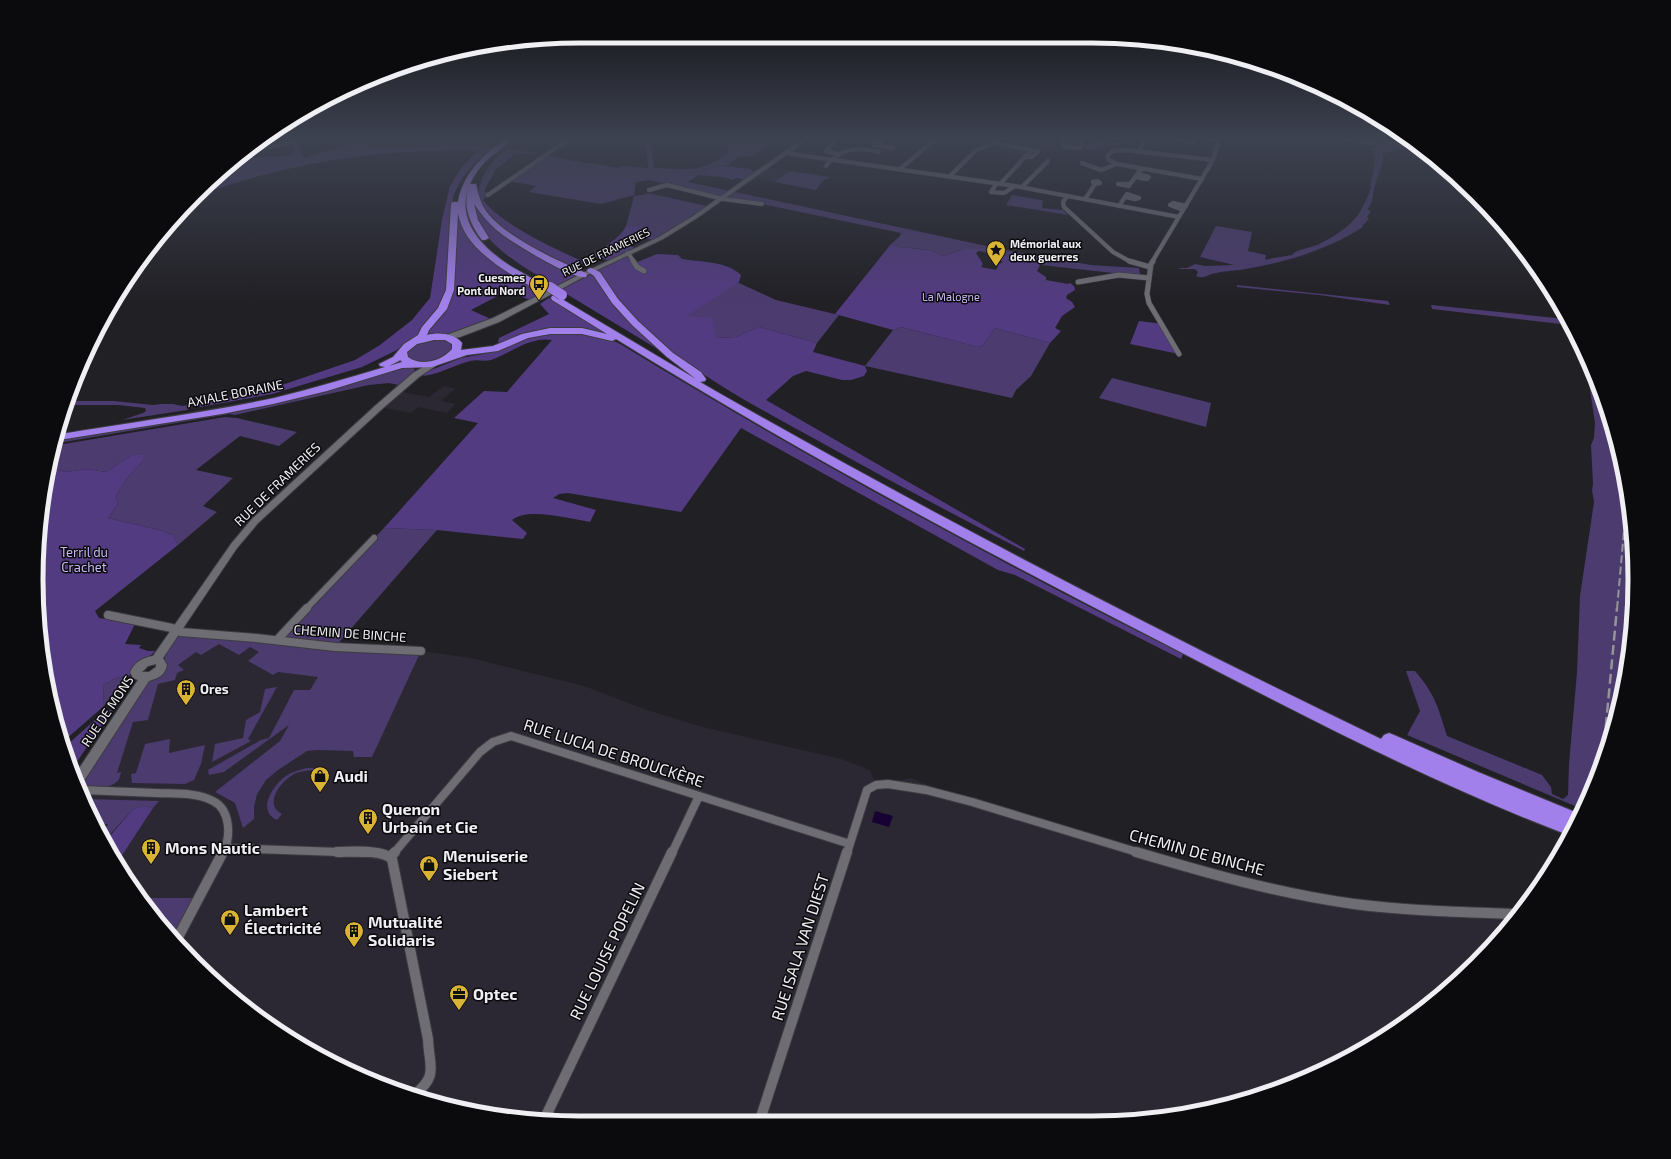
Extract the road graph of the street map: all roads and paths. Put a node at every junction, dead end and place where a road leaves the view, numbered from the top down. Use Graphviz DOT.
graph roads {
  1 [pos="459,193"];
  2 [pos="471,193"];
  3 [pos="475,193"];
  4 [pos="491,193"];
  5 [pos="701,193"];
  6 [pos="729,193"];
  7 [pos="1053,193"];
  8 [pos="1089,193"];
  9 [pos="1194,193"];
  10 [pos="488,195"];
  11 [pos="1068,196"];
  12 [pos="1124,197"];
  13 [pos="722,198"];
  14 [pos="1085,199"];
  15 [pos="762,204"];
  16 [pos="1119,206"];
  17 [pos="1179,217"];
  18 [pos="628,254"];
  19 [pos="1150,267"];
  20 [pos="644,271"];
  21 [pos="587,273"];
  22 [pos="1149,278"];
  23 [pos="1078,282"];
  24 [pos="559,296"];
  25 [pos="468,331"];
  26 [pos="445,337"];
  27 [pos="415,342"];
  28 [pos="458,346"];
  29 [pos="634,346"];
  30 [pos="402,352"];
  31 [pos="1179,354"];
  32 [pos="447,358"];
  33 [pos="436,363"];
  34 [pos="413,364"];
  35 [pos="416,374"];
  36 [pos="701,379"];
  37 [pos="64,432"];
  38 [pos="62,437"];
  39 [pos="374,538"];
  40 [pos="108,615"];
  41 [pos="177,630"];
  42 [pos="277,640"];
  43 [pos="421,651"];
  44 [pos="143,677"];
  45 [pos="78,770"];
  46 [pos="80,776"];
  47 [pos="876,785"];
  48 [pos="86,790"];
  49 [pos="699,796"];
  50 [pos="1570,823"];
  51 [pos="1570,823"];
  52 [pos="850,844"];
  53 [pos="225,848"];
  54 [pos="390,857"];
  55 [pos="1511,914"];
  56 [pos="179,936"];
  57 [pos="418,1091"];
  58 [pos="546,1115"];
  59 [pos="760,1116"];
  1 -- 27 [label="highway"];
  2 -- 24 [label="highway"];
  3 -- 21 [label="highway"];
  4 -- 10 [label="street"];
  5 -- 13 [label="street"];
  6 -- 13 [label="main road, RUE DE FRAMERIES"];
  7 -- 11 [label="street"];
  8 -- 14 [label="street"];
  9 -- 17 [label="street"];
  11 -- 14 [label="street"];
  11 -- 19 [label="street"];
  12 -- 16 [label="street"];
  13 -- 15 [label="street"];
  13 -- 18 [label="main road, RUE DE FRAMERIES"];
  14 -- 16 [label="street"];
  16 -- 17 [label="street"];
  17 -- 19 [label="street"];
  18 -- 20 [label="street"];
  18 -- 21 [label="main road, RUE DE FRAMERIES"];
  19 -- 22 [label="street"];
  21 -- 25 [label="main road, RUE DE FRAMERIES"];
  21 -- 36 [label="highway"];
  22 -- 23 [label="street"];
  22 -- 31 [label="street"];
  24 -- 29 [label="highway"];
  24 -- 36 [label="highway"];
  25 -- 26 [label="main road, RUE DE FRAMERIES"];
  25 -- 28 [label="main road"];
  26 -- 27 [label="highway"];
  26 -- 28 [label="highway"];
  27 -- 30 [label="highway, AXIALE BORAINE"];
  28 -- 32 [label="highway"];
  29 -- 32 [label="highway"];
  29 -- 51 [label="highway"];
  30 -- 34 [label="highway"];
  30 -- 37 [label="highway, AXIALE BORAINE"];
  32 -- 33 [label="highway"];
  33 -- 34 [label="highway, AXIALE BORAINE"];
  33 -- 35 [label="main road, RUE DE FRAMERIES"];
  34 -- 35 [label="main road"];
  34 -- 38 [label="highway, AXIALE BORAINE"];
  35 -- 41 [label="main road, RUE DE FRAMERIES"];
  36 -- 50 [label="highway"];
  39 -- 42 [label="street, CHEMIN DE BINCHE"];
  40 -- 41 [label="street, CHEMIN DE BINCHE"];
  41 -- 42 [label="street, CHEMIN DE BINCHE"];
  41 -- 44 [label="main road"];
  42 -- 43 [label="street, CHEMIN DE BINCHE"];
  44 -- 45 [label="main road"];
  44 -- 46 [label="main road, RUE DE MONS"];
  47 -- 52 [label="street, RUE ISALA VAN DIEST"];
  47 -- 55 [label="street, CHEMIN DE BINCHE"];
  48 -- 53 [label="street"];
  49 -- 52 [label="street, RUE LUCIA DE BROUCKÈRE"];
  49 -- 54 [label="street, RUE LUCIA DE BROUCKÈRE"];
  49 -- 58 [label="street, RUE LOUISE POPELIN"];
  52 -- 59 [label="street, RUE ISALA VAN DIEST"];
  53 -- 54 [label="street"];
  53 -- 56 [label="street"];
  54 -- 57 [label="street"];
}
